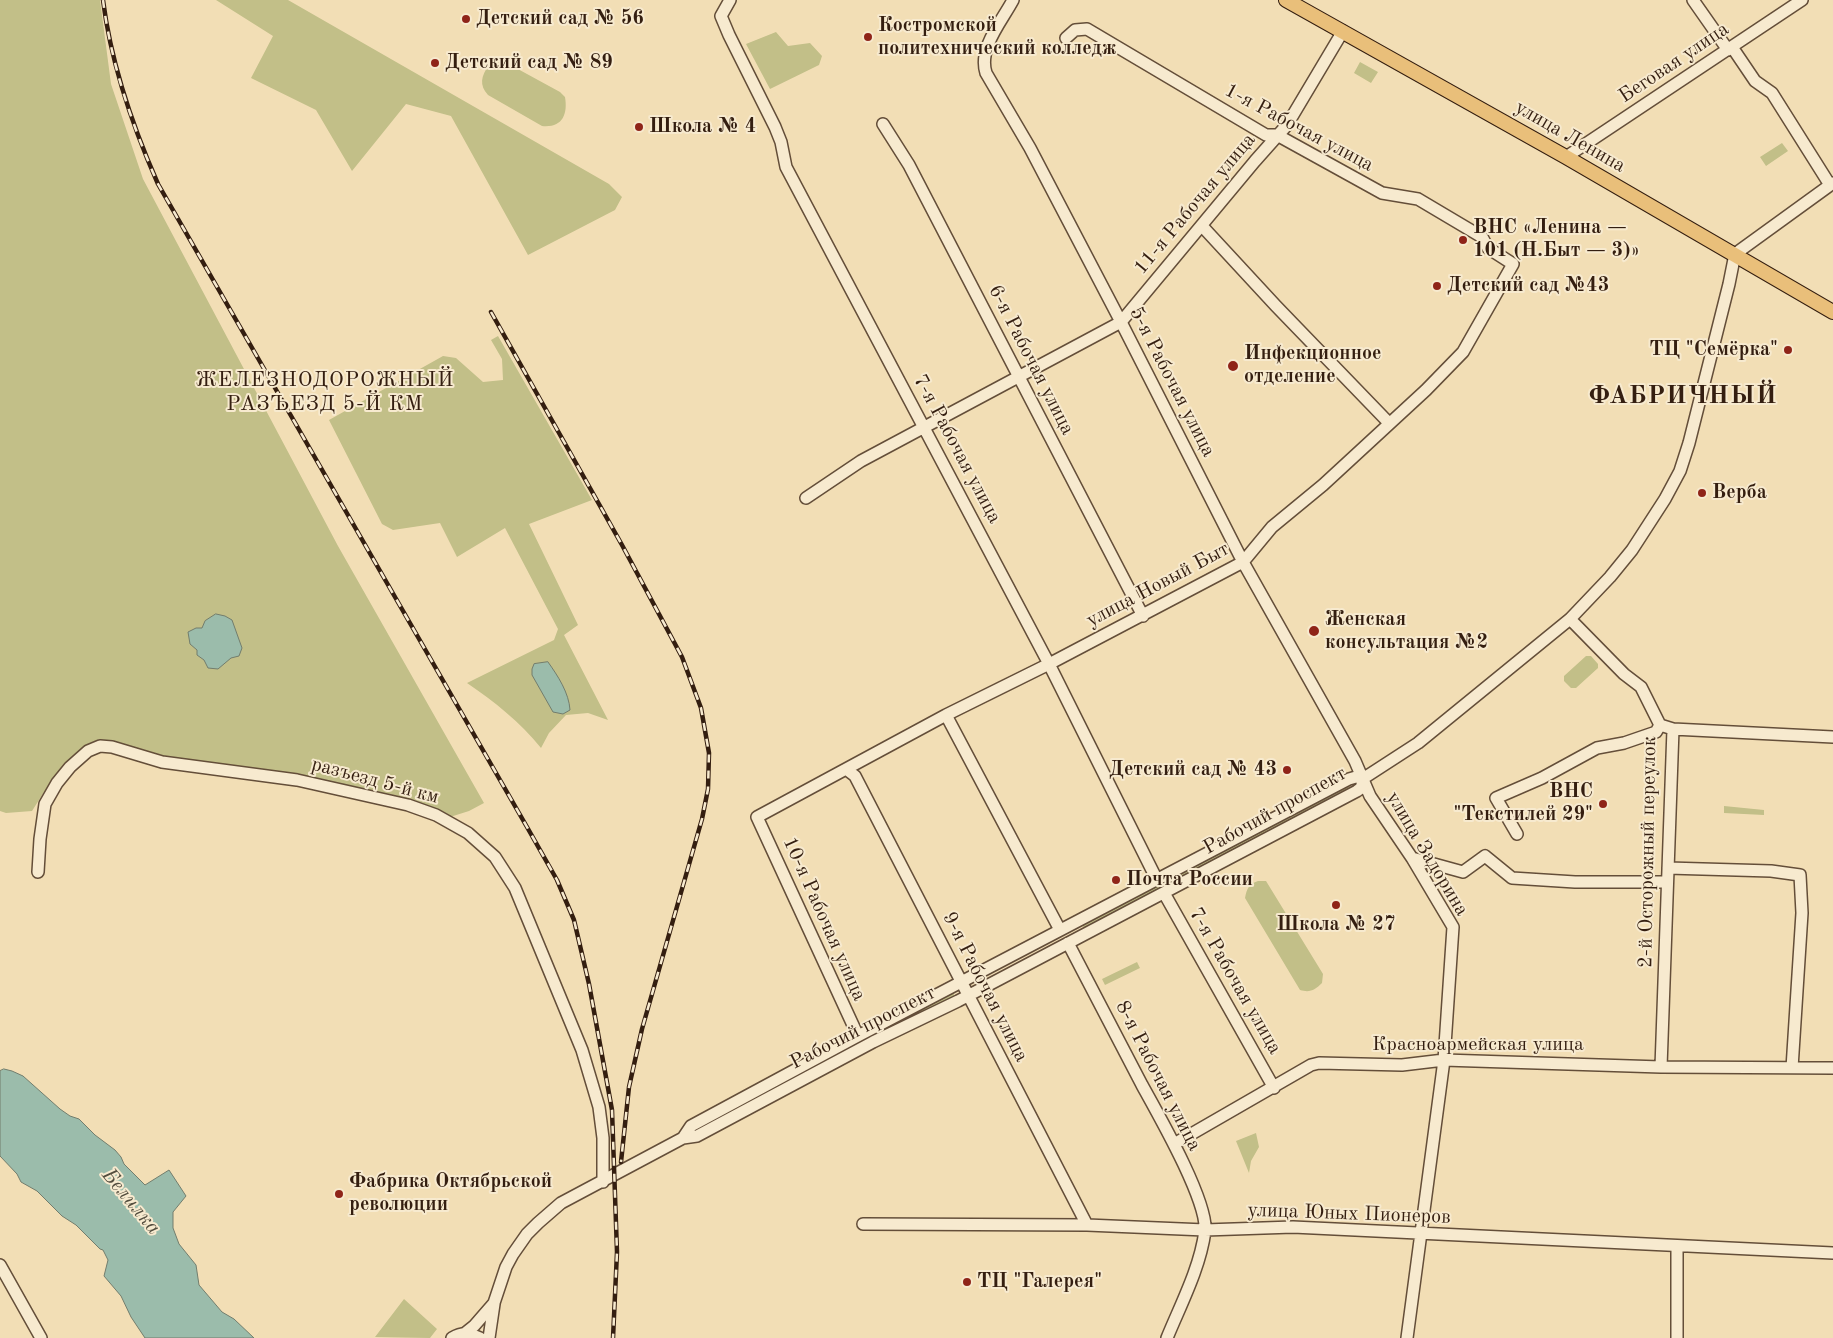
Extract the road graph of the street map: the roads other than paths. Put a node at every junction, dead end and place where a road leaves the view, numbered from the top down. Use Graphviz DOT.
graph roads {
  1 [pos="730,0"];
  2 [pos="1013,0"];
  3 [pos="1286,0"];
  4 [pos="1693,0"];
  5 [pos="1802,0"];
  6 [pos="1343,31"];
  7 [pos="1066,38"];
  8 [pos="1730,49"];
  9 [pos="883,124"];
  10 [pos="1277,135"];
  11 [pos="1566,157"];
  12 [pos="1831,184"];
  13 [pos="1202,226"];
  14 [pos="1735,254"];
  15 [pos="1513,264"];
  16 [pos="1833,312"];
  17 [pos="1121,322"];
  18 [pos="1018,377"];
  19 [pos="1389,423"];
  20 [pos="924,427"];
  21 [pos="806,498"];
  22 [pos="1243,562"];
  23 [pos="1143,616"];
  24 [pos="1570,619"];
  25 [pos="1049,664"];
  26 [pos="946,715"];
  27 [pos="1660,725"];
  28 [pos="1673,728"];
  29 [pos="1833,737"];
  30 [pos="846,769"];
  31 [pos="1364,778"];
  32 [pos="757,817"];
  33 [pos="1517,834"];
  34 [pos="1412,858"];
  35 [pos="1668,868"];
  36 [pos="38,872"];
  37 [pos="1156,878"];
  38 [pos="1667,882"];
  39 [pos="1164,893"];
  40 [pos="1056,932"];
  41 [pos="1064,946"];
  42 [pos="961,982"];
  43 [pos="968,996"];
  44 [pos="858,1036"];
  45 [pos="1444,1060"];
  46 [pos="1661,1066"];
  47 [pos="1792,1068"];
  48 [pos="1833,1068"];
  49 [pos="1274,1088"];
  50 [pos="683,1138"];
  51 [pos="1174,1144"];
  52 [pos="603,1182"];
  53 [pos="863,1224"];
  54 [pos="1087,1225"];
  55 [pos="1205,1230"];
  56 [pos="1422,1234"];
  57 [pos="1677,1246"];
  58 [pos="1833,1253"];
  59 [pos="0,1265"];
  60 [pos="494,1303"];
  61 [pos="464,1334"];
  62 [pos="41,1338"];
  63 [pos="452,1338"];
  64 [pos="480,1338"];
  65 [pos="489,1338"];
  66 [pos="1167,1338"];
  67 [pos="1407,1338"];
  68 [pos="1677,1338"];
  1 -- 20 [label="street, 7-я Рабочая улица"];
  2 -- 17 [label="street, 5-я Рабочая улица"];
  3 -- 6 [label="main road, улица Ленина"];
  4 -- 8 [label="street"];
  5 -- 8 [label="street, Беговая улица"];
  6 -- 10 [label="street, 11-я Рабочая улица"];
  6 -- 11 [label="main road, улица Ленина"];
  7 -- 10 [label="street, 1-я Рабочая улица"];
  8 -- 11 [label="street, Беговая улица"];
  8 -- 12 [label="street"];
  9 -- 18 [label="street, 6-я Рабочая улица"];
  10 -- 13 [label="street, 11-я Рабочая улица"];
  10 -- 15 [label="street, 1-я Рабочая улица"];
  11 -- 14 [label="main road, улица Ленина"];
  12 -- 14 [label="street"];
  13 -- 17 [label="street, 11-я Рабочая улица"];
  13 -- 19 [label="street"];
  14 -- 16 [label="main road, улица Ленина"];
  14 -- 24 [label="street, Рабочий проспект"];
  15 -- 19 [label="street, улица Новый Быт"];
  17 -- 18 [label="street, 11-я Рабочая улица"];
  17 -- 22 [label="street, 5-я Рабочая улица"];
  18 -- 20 [label="street, 11-я Рабочая улица"];
  18 -- 23 [label="street, 6-я Рабочая улица"];
  19 -- 22 [label="street, улица Новый Быт"];
  20 -- 21 [label="street, 11-я Рабочая улица"];
  20 -- 25 [label="street, 7-я Рабочая улица"];
  22 -- 23 [label="street, улица Новый Быт"];
  22 -- 31 [label="street, 5-я Рабочая улица"];
  23 -- 25 [label="street, улица Новый Быт"];
  24 -- 27 [label="street, 2-й Осторожный переулок"];
  24 -- 31 [label="street, Рабочий проспект"];
  25 -- 26 [label="street, улица Новый Быт"];
  25 -- 37 [label="street, 7-я Рабочая улица"];
  26 -- 30 [label="street, улица Новый Быт"];
  26 -- 40 [label="street"];
  27 -- 28 [label="street, 2-й Осторожный переулок"];
  27 -- 33 [label="street"];
  28 -- 29 [label="street"];
  28 -- 35 [label="street, 2-й Осторожный переулок"];
  30 -- 32 [label="street, улица Новый Быт"];
  30 -- 42 [label="street, 9-я Рабочая улица"];
  31 -- 34 [label="street, улица Задорина"];
  31 -- 37 [label="street, Рабочий проспект"];
  31 -- 39 [label="street, Рабочий проспект"];
  32 -- 44 [label="street, 10-я Рабочая улица"];
  34 -- 38 [label="street"];
  34 -- 45 [label="street, улица Задорина"];
  35 -- 38 [label="street, 2-й Осторожный переулок"];
  35 -- 47 [label="street"];
  36 -- 52 [label="street, разъезд 5-й км"];
  37 -- 40 [label="street, Рабочий проспект"];
  38 -- 46 [label="street, 2-й Осторожный переулок"];
  39 -- 41 [label="street, Рабочий проспект"];
  39 -- 49 [label="street, 7-я Рабочая улица"];
  40 -- 41 [label="street"];
  40 -- 41 [label="street"];
  40 -- 42 [label="street, Рабочий проспект"];
  41 -- 43 [label="street, Рабочий проспект"];
  41 -- 51 [label="street, 8-я Рабочая улица"];
  42 -- 43 [label="street, 9-я Рабочая улица"];
  42 -- 44 [label="street, Рабочий проспект"];
  43 -- 50 [label="street, Рабочий проспект"];
  43 -- 54 [label="street, 9-я Рабочая улица"];
  44 -- 50 [label="street, Рабочий проспект"];
  45 -- 46 [label="street, Красноармейская улица"];
  45 -- 49 [label="street, Красноармейская улица"];
  45 -- 56 [label="street, улица Задорина"];
  46 -- 47 [label="street, Красноармейская улица"];
  47 -- 48 [label="street, Красноармейская улица"];
  49 -- 51 [label="street, Красноармейская улица"];
  50 -- 52 [label="street, Рабочий проспект"];
  51 -- 55 [label="street, 8-я Рабочая улица"];
  52 -- 60 [label="street, Рабочий проспект"];
  53 -- 54 [label="street, улица Юных Пионеров"];
  54 -- 55 [label="street, улица Юных Пионеров"];
  55 -- 56 [label="street, улица Юных Пионеров"];
  55 -- 66 [label="street"];
  56 -- 57 [label="street, улица Юных Пионеров"];
  56 -- 67 [label="street, улица Задорина"];
  57 -- 58 [label="street, улица Юных Пионеров"];
  57 -- 68 [label="street"];
  59 -- 62 [label="street"];
  60 -- 61 [label="street, Рабочий проспект"];
  60 -- 65 [label="street"];
  61 -- 63 [label="street"];
  61 -- 64 [label="street"];
}
